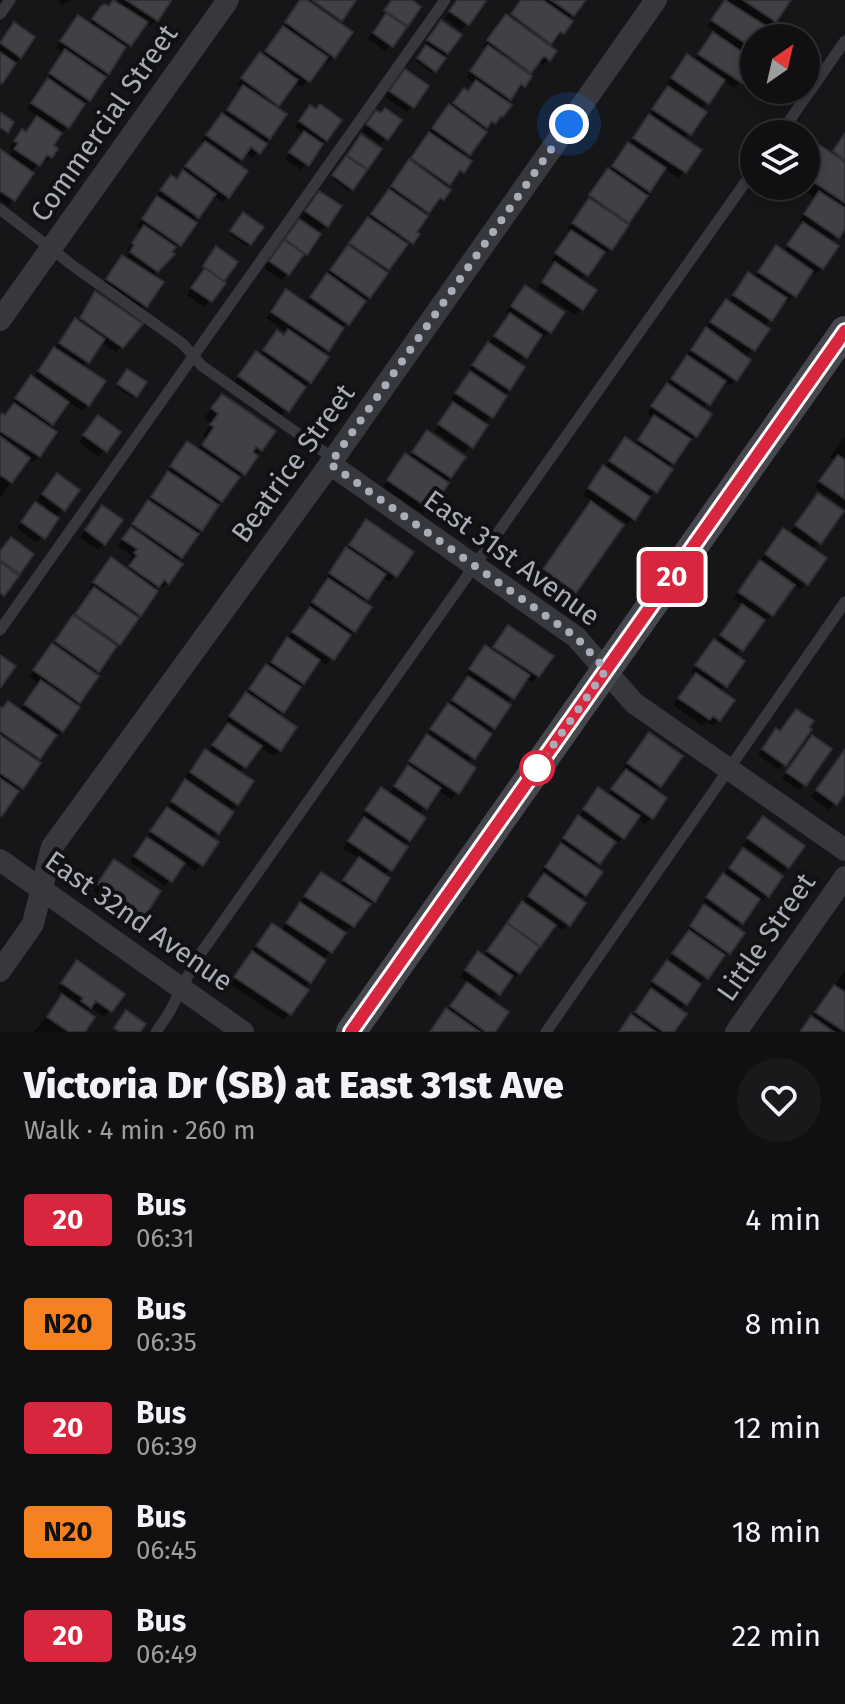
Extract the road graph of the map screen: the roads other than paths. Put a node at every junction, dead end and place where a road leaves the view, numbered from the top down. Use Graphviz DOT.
graph roads {
  1 [pos="10,0"];
  2 [pos="228,0"];
  3 [pos="445,0"];
  4 [pos="656,0"];
  5 [pos="0,14"];
  6 [pos="845,41"];
  7 [pos="790,120"];
  8 [pos="740,190"];
  9 [pos="0,209"];
  10 [pos="52,248"];
  11 [pos="0,320"];
  12 [pos="845,331"];
  13 [pos="193,356"];
  14 [pos="332,461"];
  15 [pos="473,566"];
  16 [pos="845,602"];
  17 [pos="0,630"];
  18 [pos="606,670"];
  19 [pos="729,769"];
  20 [pos="845,850"];
  21 [pos="0,860"];
  22 [pos="845,877"];
  23 [pos="42,889"];
  24 [pos="0,971"];
  25 [pos="181,988"];
  26 [pos="156,1032"];
  27 [pos="243,1032"];
  28 [pos="351,1032"];
  29 [pos="546,1032"];
  30 [pos="736,1032"];
  1 -- 5 [label="lane"];
  2 -- 10 [label="street, Commercial Street"];
  3 -- 13 [label="lane"];
  4 -- 14 [label="street, Beatrice Street"];
  6 -- 7 [label="lane"];
  8 -- 15 [label="lane"];
  9 -- 10 [label="lane"];
  10 -- 11 [label="street, Commercial Street"];
  10 -- 13 [label="lane"];
  12 -- 18 [label="street"];
  13 -- 14 [label="lane"];
  13 -- 17 [label="lane"];
  14 -- 15 [label="street, East 31st Avenue"];
  14 -- 23 [label="street, Beatrice Street"];
  15 -- 18 [label="street, East 31st Avenue"];
  15 -- 25 [label="lane"];
  16 -- 19 [label="lane"];
  18 -- 19 [label="street, East 31st Avenue"];
  18 -- 28 [label="street"];
  19 -- 20 [label="street, East 31st Avenue"];
  19 -- 29 [label="lane"];
  21 -- 23 [label="street, East 32nd Avenue"];
  22 -- 30 [label="street, Little Street"];
  23 -- 24 [label="street, Beatrice Street"];
  23 -- 25 [label="street, East 32nd Avenue"];
  25 -- 26 [label="lane"];
  25 -- 27 [label="street, East 32nd Avenue"];
}
